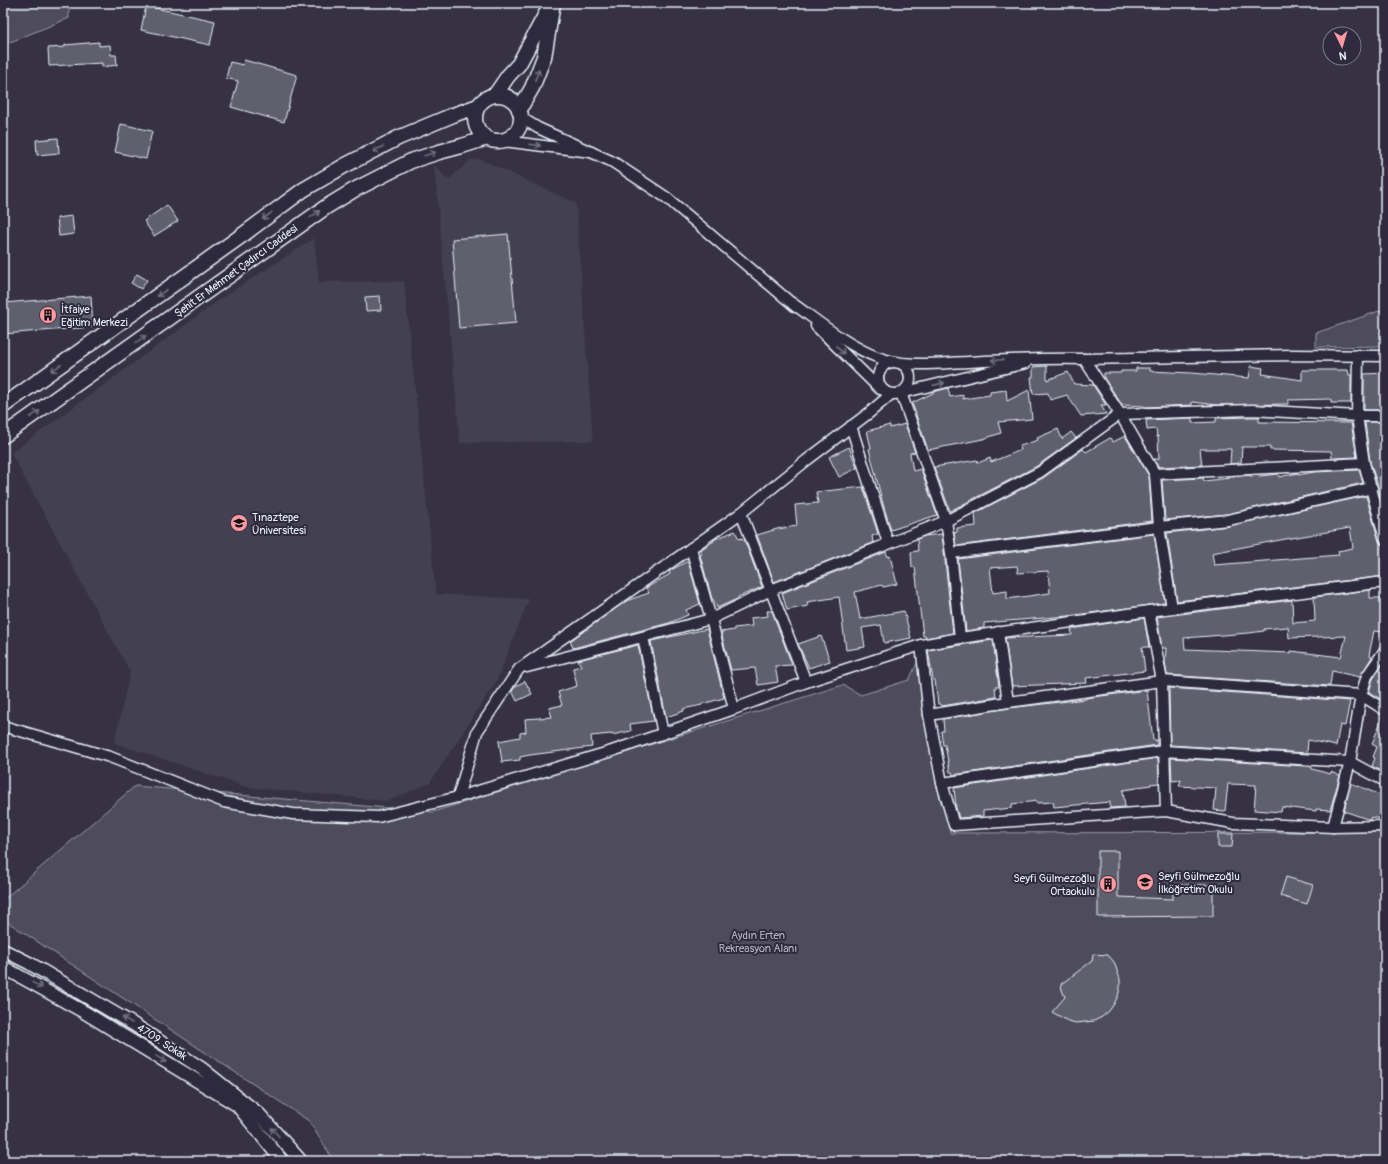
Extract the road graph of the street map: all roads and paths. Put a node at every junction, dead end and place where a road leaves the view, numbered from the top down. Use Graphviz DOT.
graph roads {
  1 [pos="553,3"];
  2 [pos="495,95"];
  3 [pos="478,106"];
  4 [pos="520,114"];
  5 [pos="491,139"];
  6 [pos="591,152"];
  7 [pos="792,303"];
  8 [pos="1358,355"];
  9 [pos="1385,356"];
  10 [pos="1050,358"];
  11 [pos="1084,359"];
  12 [pos="896,362"];
  13 [pos="880,388"];
  14 [pos="901,393"];
  15 [pos="890,394"];
  16 [pos="3,406"];
  17 [pos="1120,414"];
  18 [pos="1357,416"];
  19 [pos="1385,416"];
  20 [pos="851,426"];
  21 [pos="3,436"];
  22 [pos="1364,463"];
  23 [pos="1155,474"];
  24 [pos="1372,488"];
  25 [pos="741,513"];
  26 [pos="946,521"];
  27 [pos="1160,527"];
  28 [pos="1385,539"];
  29 [pos="888,543"];
  30 [pos="691,548"];
  31 [pos="952,553"];
  32 [pos="1385,582"];
  33 [pos="771,590"];
  34 [pos="1172,608"];
  35 [pos="1149,611"];
  36 [pos="711,619"];
  37 [pos="998,632"];
  38 [pos="643,637"];
  39 [pos="960,638"];
  40 [pos="921,645"];
  41 [pos="1385,650"];
  42 [pos="519,669"];
  43 [pos="1162,681"];
  44 [pos="806,682"];
  45 [pos="1361,696"];
  46 [pos="1008,702"];
  47 [pos="734,709"];
  48 [pos="1385,710"];
  49 [pos="929,715"];
  50 [pos="3,726"];
  51 [pos="662,734"];
  52 [pos="1163,751"];
  53 [pos="1350,762"];
  54 [pos="1385,781"];
  55 [pos="942,783"];
  56 [pos="458,797"];
  57 [pos="1166,811"];
  58 [pos="1385,826"];
  59 [pos="1333,827"];
  60 [pos="3,950"];
  61 [pos="3,967"];
  62 [pos="282,1161"];
  63 [pos="301,1161"];
  1 -- 2 [label="main road"];
  4 -- 1 [label="main road, one-way"];
  2 -- 3 [label="main road"];
  2 -- 4 [label="main road"];
  3 -- 5 [label="main road"];
  3 -- 16 [label="main road, one-way"];
  4 -- 5 [label="main road"];
  4 -- 6 [label="street"];
  5 -- 6 [label="street, one-way"];
  21 -- 5 [label="main road, Şehit Er Mehmet Çadırcı Caddesi, one-way"];
  6 -- 7 [label="street"];
  7 -- 12 [label="street"];
  7 -- 13 [label="street, one-way"];
  8 -- 9 [label="street"];
  8 -- 11 [label="street"];
  8 -- 18 [label="street"];
  10 -- 11 [label="street"];
  10 -- 12 [label="street, one-way"];
  14 -- 10 [label="street, one-way"];
  11 -- 17 [label="street"];
  12 -- 13 [label="street"];
  12 -- 14 [label="street"];
  13 -- 15 [label="street"];
  14 -- 15 [label="street"];
  14 -- 26 [label="street"];
  15 -- 20 [label="street"];
  17 -- 18 [label="street"];
  17 -- 23 [label="street"];
  17 -- 26 [label="street"];
  18 -- 19 [label="street"];
  18 -- 22 [label="street"];
  20 -- 25 [label="street"];
  20 -- 29 [label="street"];
  22 -- 23 [label="street"];
  22 -- 24 [label="street"];
  23 -- 27 [label="street"];
  24 -- 27 [label="street"];
  24 -- 28 [label="street"];
  25 -- 30 [label="street"];
  25 -- 33 [label="street"];
  26 -- 29 [label="street"];
  26 -- 31 [label="street"];
  27 -- 31 [label="street"];
  27 -- 34 [label="street"];
  29 -- 33 [label="street"];
  30 -- 36 [label="street"];
  30 -- 42 [label="street"];
  31 -- 39 [label="street"];
  32 -- 34 [label="street"];
  33 -- 36 [label="street"];
  33 -- 44 [label="street"];
  34 -- 35 [label="street"];
  35 -- 37 [label="street"];
  35 -- 43 [label="street"];
  36 -- 38 [label="street"];
  36 -- 47 [label="street"];
  37 -- 39 [label="street"];
  37 -- 46 [label="street"];
  38 -- 42 [label="street"];
  38 -- 51 [label="street"];
  39 -- 40 [label="street"];
  40 -- 44 [label="street"];
  40 -- 49 [label="street"];
  41 -- 45 [label="street"];
  42 -- 56 [label="street"];
  43 -- 45 [label="street"];
  43 -- 46 [label="street"];
  43 -- 52 [label="street"];
  44 -- 47 [label="street"];
  45 -- 48 [label="street"];
  45 -- 53 [label="street"];
  46 -- 49 [label="street"];
  47 -- 51 [label="street"];
  49 -- 55 [label="street"];
  50 -- 56 [label="street"];
  51 -- 56 [label="street"];
  52 -- 53 [label="street"];
  52 -- 55 [label="street"];
  52 -- 57 [label="street"];
  53 -- 54 [label="street"];
  53 -- 59 [label="street"];
  55 -- 57 [label="street"];
  57 -- 59 [label="street"];
  58 -- 59 [label="street"];
  63 -- 60 [label="street, 4709. Sokak, one-way"];
  61 -- 62 [label="street, 4709. Sokak, one-way"];
}
